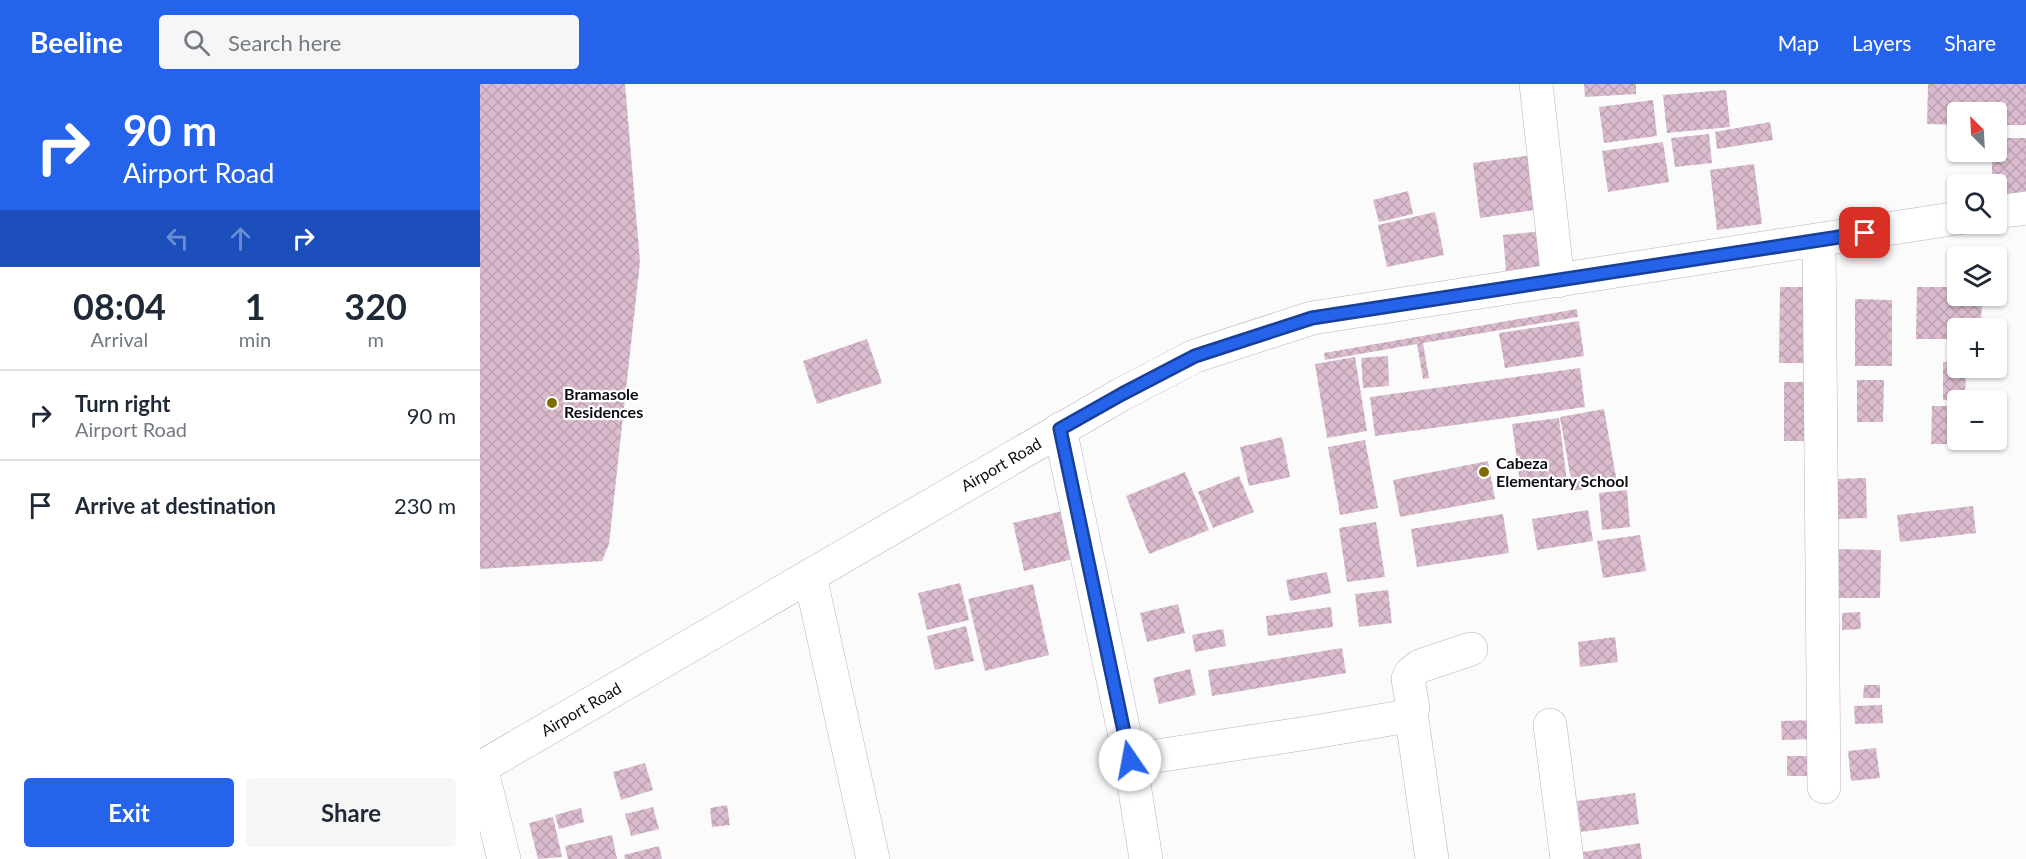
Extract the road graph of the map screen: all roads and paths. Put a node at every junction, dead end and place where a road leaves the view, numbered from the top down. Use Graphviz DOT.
graph roads {
  1 [pos="1536,84"];
  2 [pos="2026,208"];
  3 [pos="2007,211"];
  4 [pos="1947,221"];
  5 [pos="1819,240"];
  6 [pos="1558,281"];
  7 [pos="1060,429"];
  8 [pos="810,576"];
  9 [pos="1471,648"];
  10 [pos="1411,712"];
  11 [pos="1550,725"];
  12 [pos="1130,760"];
  13 [pos="481,767"];
  14 [pos="1824,787"];
  15 [pos="504,859"];
  16 [pos="873,859"];
  17 [pos="1146,859"];
  18 [pos="1432,859"];
  19 [pos="1567,859"];
  1 -- 6 [label="street"];
  2 -- 3 [label="street"];
  4 -- 5 [label="street, Airport Road"];
  5 -- 6 [label="street, Airport Road"];
  5 -- 14 [label="street"];
  6 -- 7 [label="street, Airport Road"];
  7 -- 8 [label="street, Airport Road"];
  7 -- 12 [label="street"];
  8 -- 13 [label="street, Airport Road"];
  8 -- 16 [label="street"];
  9 -- 10 [label="street"];
  10 -- 12 [label="street"];
  10 -- 18 [label="street"];
  11 -- 19 [label="street"];
  12 -- 17 [label="street"];
  13 -- 15 [label="street"];
}
